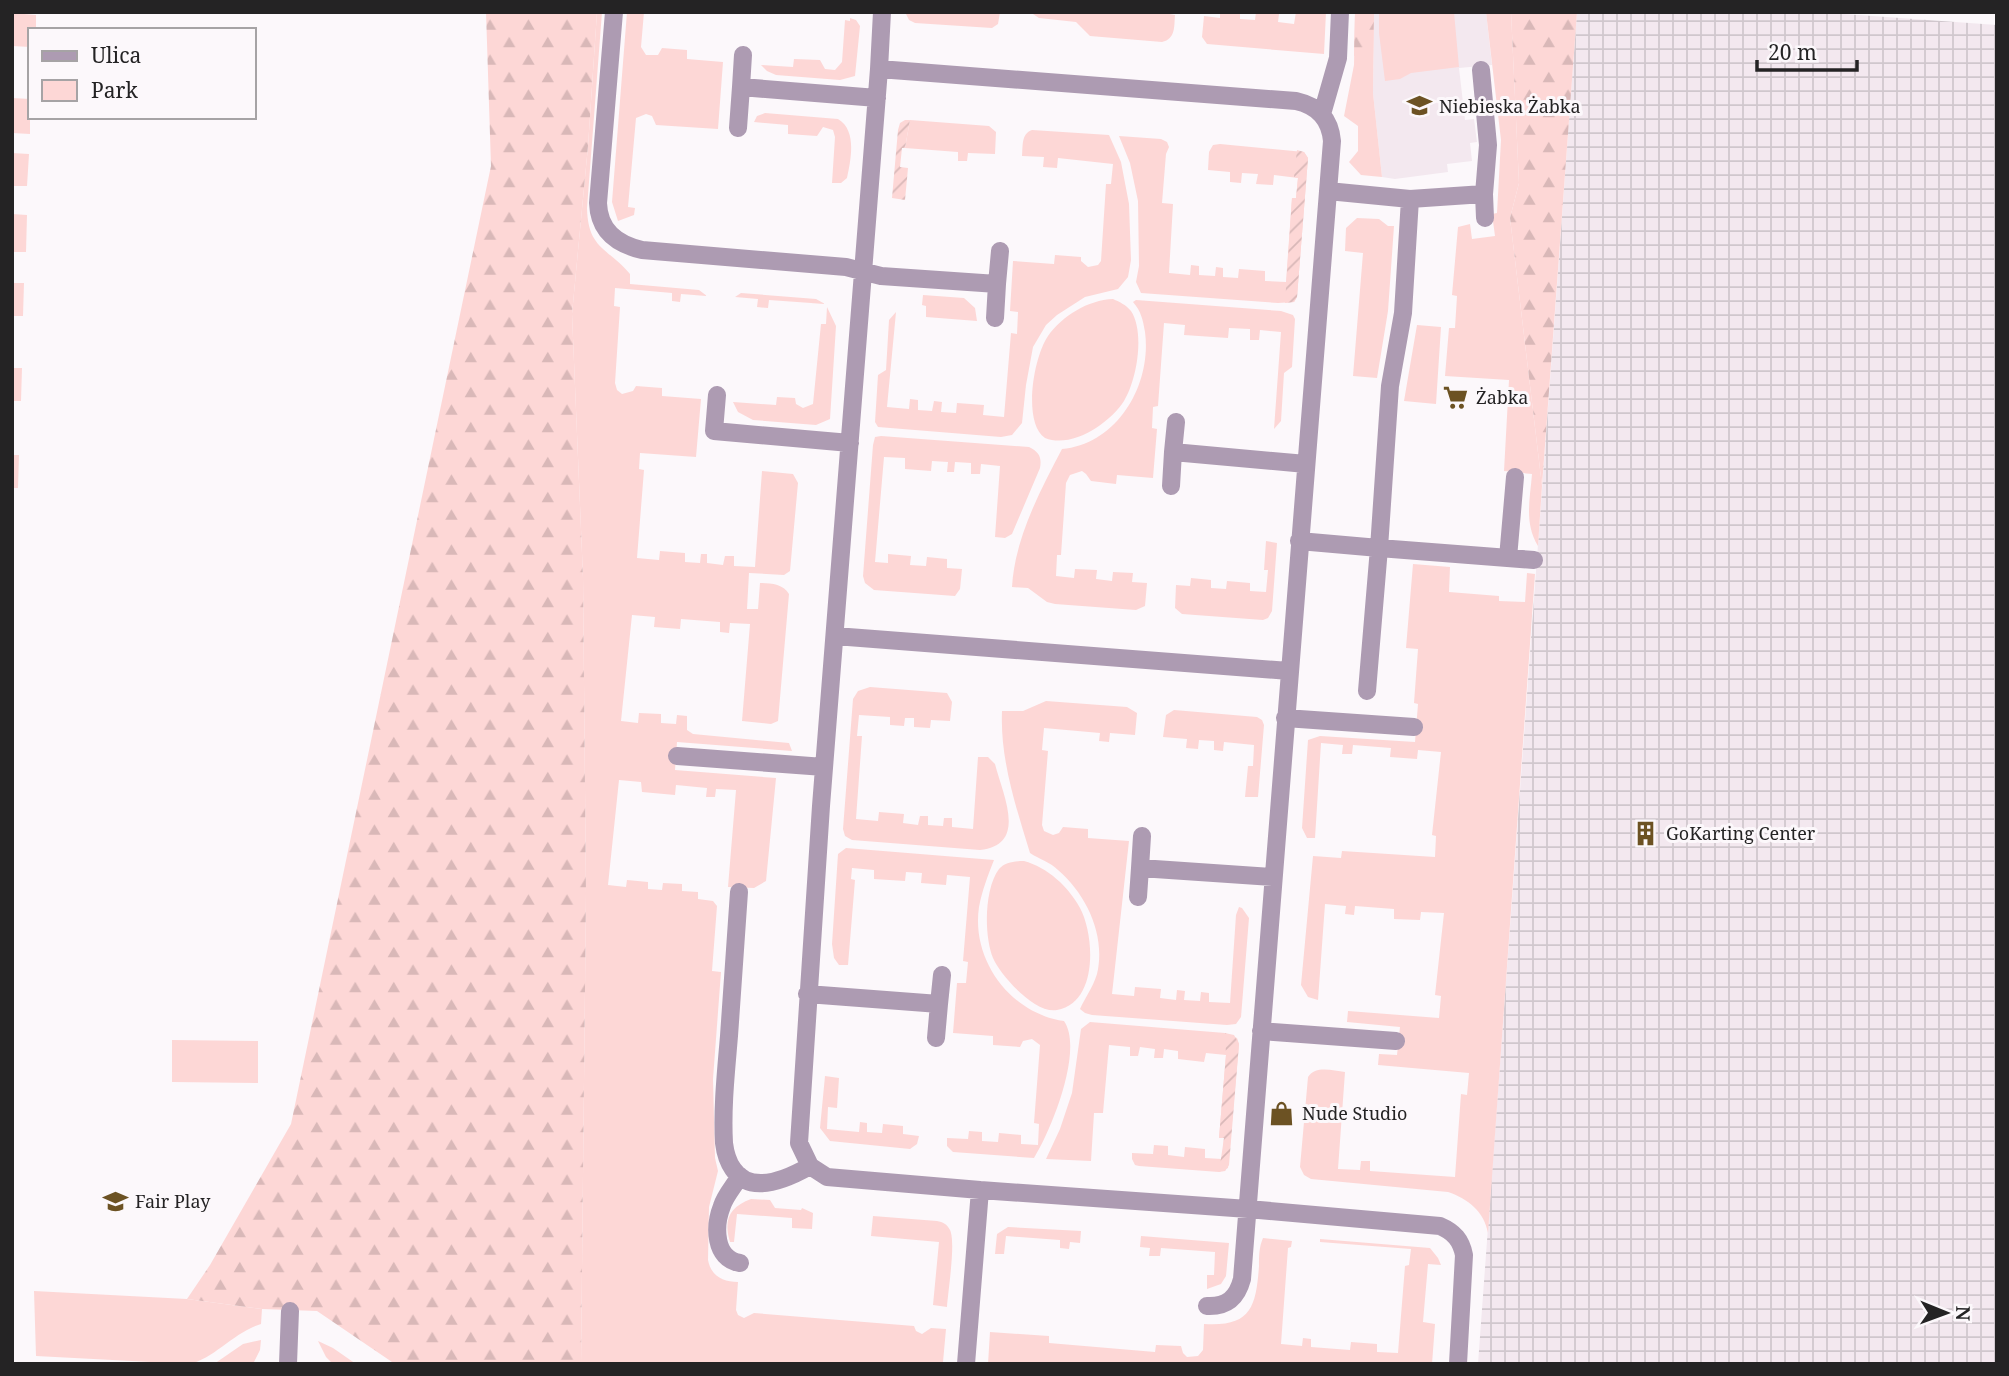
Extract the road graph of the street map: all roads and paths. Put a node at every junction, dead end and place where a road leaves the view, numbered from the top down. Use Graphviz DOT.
graph roads {
  1 [pos="614,12"];
  2 [pos="882,12"];
  3 [pos="1340,12"];
  4 [pos="743,55"];
  5 [pos="879,69"];
  6 [pos="1481,70"];
  7 [pos="741,87"];
  8 [pos="877,98"];
  9 [pos="1322,114"];
  10 [pos="738,128"];
  11 [pos="1328,191"];
  12 [pos="1484,194"];
  13 [pos="1410,199"];
  14 [pos="1485,218"];
  15 [pos="1000,251"];
  16 [pos="864,271"];
  17 [pos="997,285"];
  18 [pos="995,318"];
  19 [pos="717,395"];
  20 [pos="1176,422"];
  21 [pos="850,443"];
  22 [pos="1173,452"];
  23 [pos="1306,464"];
  24 [pos="1516,477"];
  25 [pos="1171,486"];
  26 [pos="1299,541"];
  27 [pos="1379,548"];
  28 [pos="1508,558"];
  29 [pos="1534,560"];
  30 [pos="835,636"];
  31 [pos="1289,671"];
  32 [pos="1367,691"];
  33 [pos="1285,718"];
  34 [pos="1414,727"];
  35 [pos="677,756"];
  36 [pos="824,767"];
  37 [pos="1142,836"];
  38 [pos="1140,868"];
  39 [pos="1273,877"];
  40 [pos="739,892"];
  41 [pos="1138,897"];
  42 [pos="943,975"];
  43 [pos="807,994"];
  44 [pos="939,1004"];
  45 [pos="1261,1031"];
  46 [pos="936,1038"];
  47 [pos="1395,1041"];
  48 [pos="810,1166"];
  49 [pos="740,1177"];
  50 [pos="980,1190"];
  51 [pos="1248,1209"];
  52 [pos="740,1263"];
  53 [pos="1208,1306"];
  54 [pos="290,1311"];
  55 [pos="288,1364"];
  56 [pos="966,1364"];
  57 [pos="1458,1364"];
  1 -- 16 [label="street"];
  2 -- 5 [label="street"];
  3 -- 9 [label="street"];
  4 -- 7 [label="street"];
  5 -- 8 [label="street"];
  5 -- 9 [label="street"];
  6 -- 12 [label="street"];
  7 -- 8 [label="street"];
  7 -- 10 [label="street"];
  8 -- 16 [label="street"];
  9 -- 11 [label="street"];
  11 -- 13 [label="street"];
  11 -- 23 [label="street"];
  12 -- 13 [label="street"];
  12 -- 14 [label="street"];
  13 -- 27 [label="street"];
  15 -- 17 [label="street"];
  16 -- 17 [label="street"];
  16 -- 21 [label="street"];
  17 -- 18 [label="street"];
  19 -- 21 [label="street"];
  20 -- 22 [label="street"];
  21 -- 30 [label="street"];
  22 -- 23 [label="street"];
  22 -- 25 [label="street"];
  23 -- 26 [label="street"];
  24 -- 28 [label="street"];
  26 -- 27 [label="street"];
  26 -- 31 [label="street"];
  27 -- 28 [label="street"];
  27 -- 32 [label="street"];
  28 -- 29 [label="street"];
  30 -- 31 [label="street"];
  30 -- 36 [label="street"];
  31 -- 33 [label="street"];
  33 -- 34 [label="street"];
  33 -- 39 [label="street"];
  35 -- 36 [label="street"];
  36 -- 43 [label="street"];
  37 -- 38 [label="street"];
  38 -- 39 [label="street"];
  38 -- 41 [label="street"];
  39 -- 45 [label="street"];
  40 -- 49 [label="street"];
  42 -- 44 [label="street"];
  43 -- 44 [label="street"];
  43 -- 48 [label="street"];
  44 -- 46 [label="street"];
  45 -- 47 [label="street"];
  45 -- 51 [label="street"];
  48 -- 49 [label="street"];
  48 -- 50 [label="street"];
  49 -- 52 [label="street"];
  50 -- 51 [label="street"];
  50 -- 56 [label="street"];
  51 -- 53 [label="street"];
  51 -- 57 [label="street"];
  54 -- 55 [label="street"];
}
